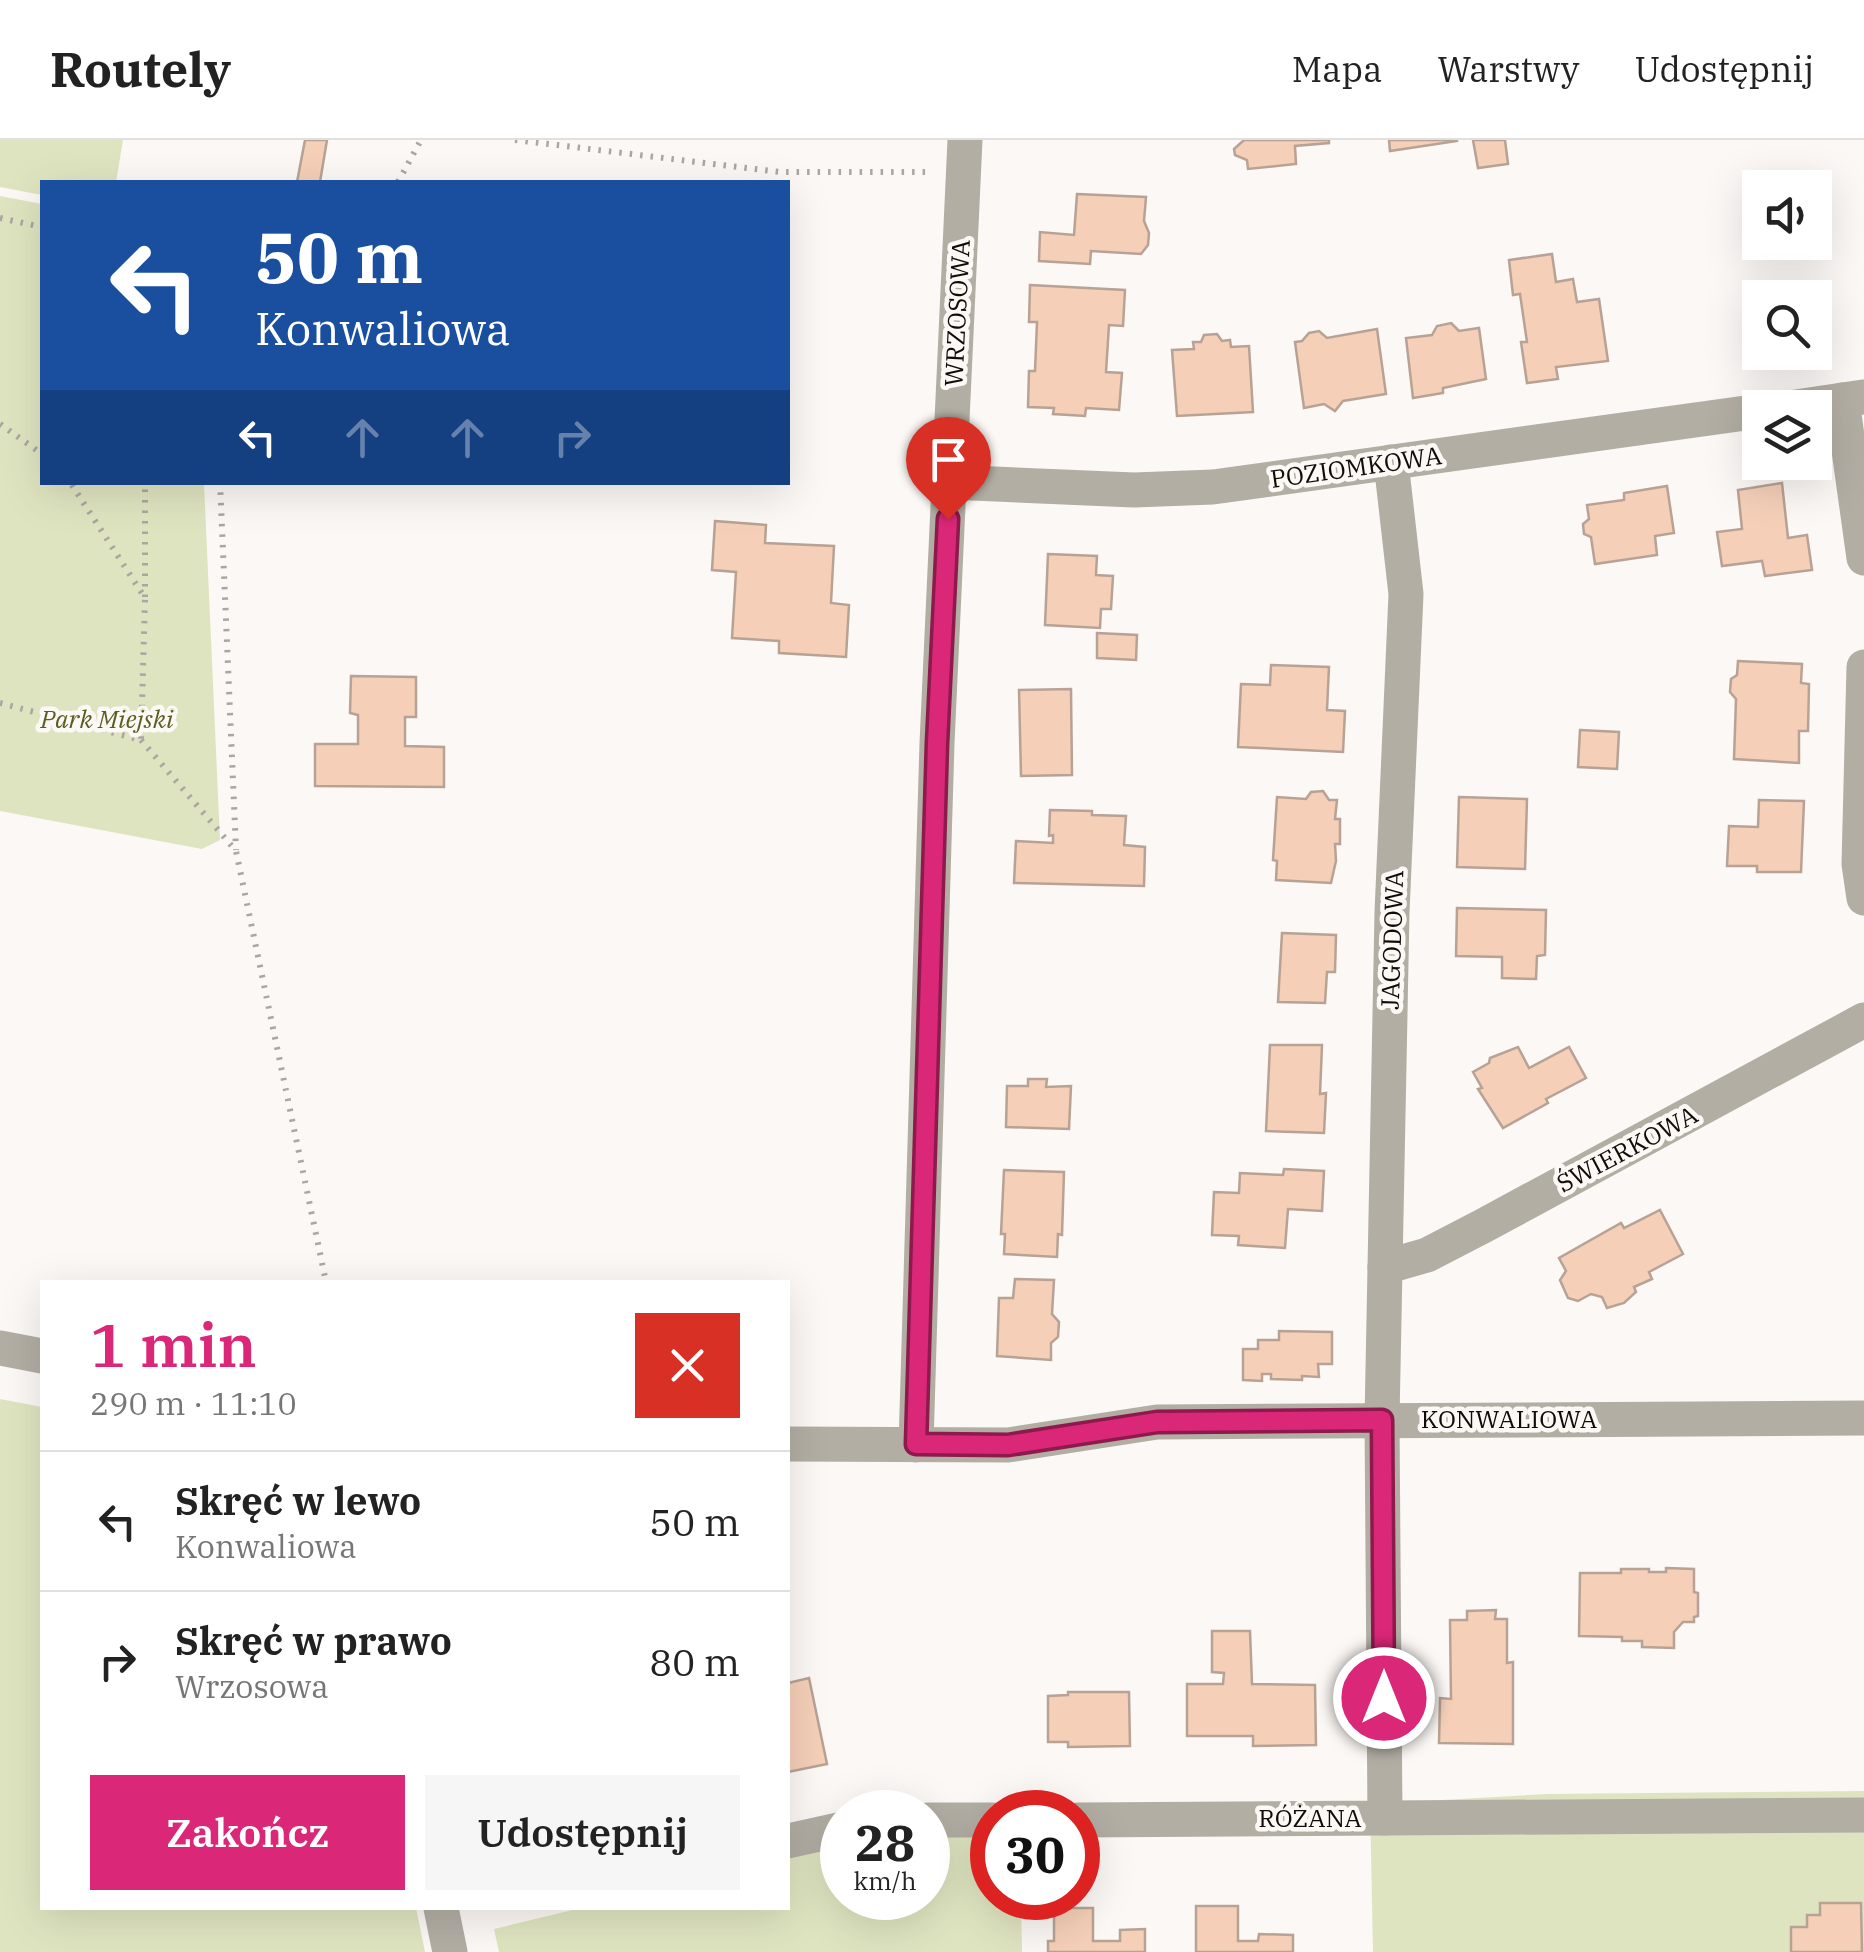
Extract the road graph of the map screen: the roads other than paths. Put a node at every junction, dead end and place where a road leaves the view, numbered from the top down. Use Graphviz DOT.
graph roads {
  1 [pos="964,156"];
  2 [pos="1853,399"];
  3 [pos="1742,414"];
  4 [pos="1391,462"];
  5 [pos="949,482"];
  6 [pos="1864,558"];
  7 [pos="1864,668"];
  8 [pos="1864,898"];
  9 [pos="1864,1020"];
  10 [pos="1385,1266"];
  11 [pos="0,1348"];
  12 [pos="40,1356"];
  13 [pos="1864,1418"];
  14 [pos="1382,1420"];
  15 [pos="790,1444"];
  16 [pos="916,1444"];
  17 [pos="1864,1815"];
  18 [pos="1385,1818"];
  19 [pos="1100,1820"];
  20 [pos="820,1834"];
  21 [pos="790,1841"];
  22 [pos="448,1910"];
  23 [pos="450,1952"];
  1 -- 5 [label="street, WRZOSOWA"];
  2 -- 6 [label="street"];
  3 -- 4 [label="street, POZIOMKOWA"];
  4 -- 5 [label="street, POZIOMKOWA"];
  4 -- 10 [label="street, JAGODOWA"];
  5 -- 16 [label="street, WRZOSOWA"];
  7 -- 8 [label="street"];
  9 -- 10 [label="street, ŚWIERKOWA"];
  10 -- 14 [label="street, JAGODOWA"];
  11 -- 12 [label="street"];
  13 -- 14 [label="street, KONWALIOWA"];
  14 -- 16 [label="street, KONWALIOWA"];
  14 -- 18 [label="street, RÓŻANA"];
  15 -- 16 [label="street, KONWALIOWA"];
  17 -- 18 [label="street"];
  18 -- 19 [label="street, RÓŻANA"];
  20 -- 21 [label="street"];
  22 -- 23 [label="street"];
}
